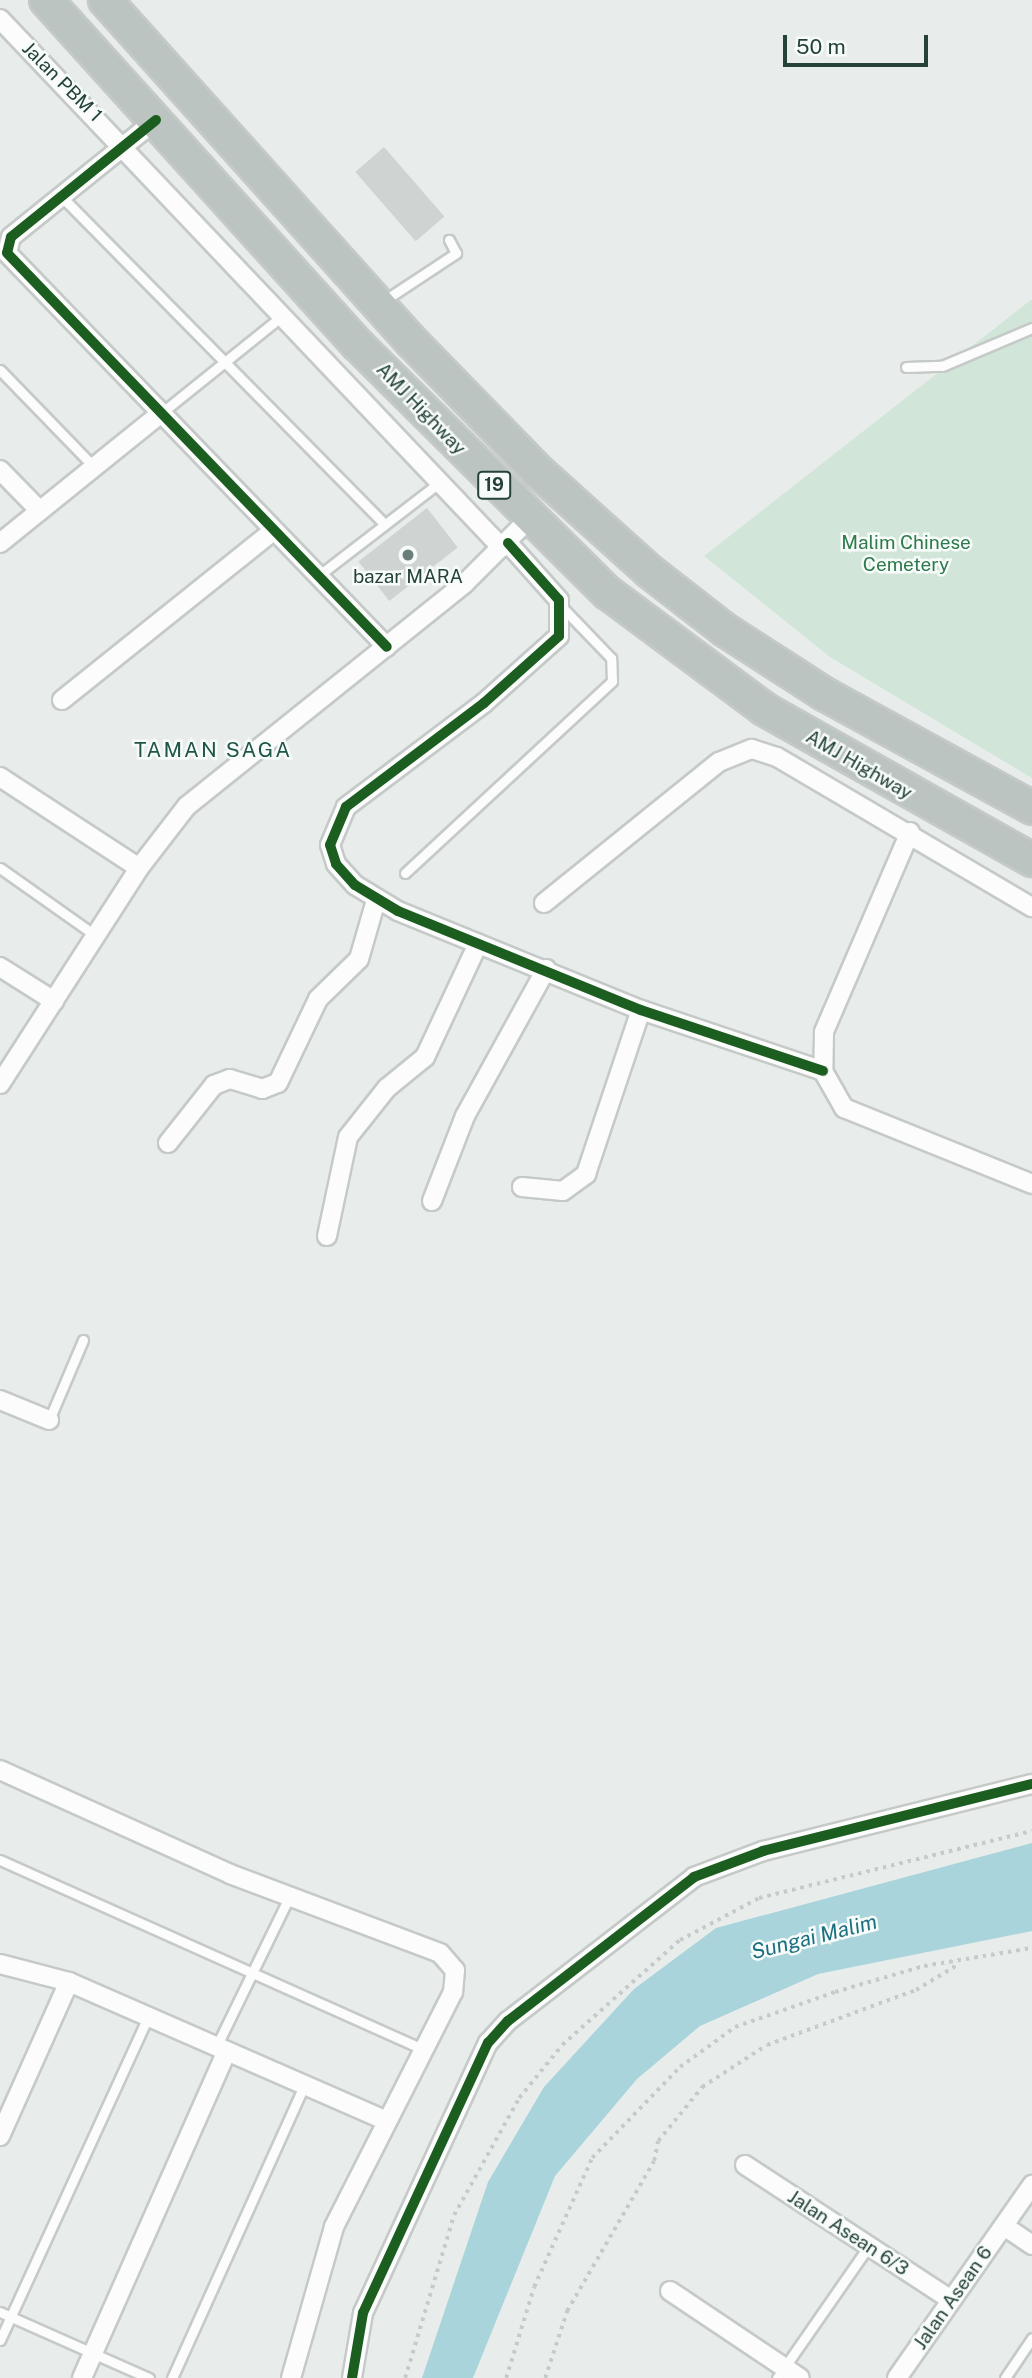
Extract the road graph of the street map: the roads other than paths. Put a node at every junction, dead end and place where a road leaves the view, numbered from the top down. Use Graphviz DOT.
graph roads {
  1 [pos="30,0"];
  2 [pos="46,0"];
  3 [pos="104,0"];
  4 [pos="0,19"];
  5 [pos="108,68"];
  6 [pos="156,120"];
  7 [pos="124,146"];
  8 [pos="61,196"];
  9 [pos="449,240"];
  10 [pos="379,304"];
  11 [pos="283,315"];
  12 [pos="1032,328"];
  13 [pos="225,362"];
  14 [pos="906,367"];
  15 [pos="0,370"];
  16 [pos="160,414"];
  17 [pos="94,467"];
  18 [pos="0,470"];
  19 [pos="440,482"];
  20 [pos="40,511"];
  21 [pos="385,524"];
  22 [pos="273,531"];
  23 [pos="513,537"];
  24 [pos="0,543"];
  25 [pos="318,576"];
  26 [pos="561,606"];
  27 [pos="387,647"];
  28 [pos="62,700"];
  29 [pos="0,776"];
  30 [pos="1032,808"];
  31 [pos="910,832"];
  32 [pos="1032,860"];
  33 [pos="0,868"];
  34 [pos="139,868"];
  35 [pos="405,873"];
  36 [pos="376,900"];
  37 [pos="544,903"];
  38 [pos="1032,907"];
  39 [pos="97,937"];
  40 [pos="478,944"];
  41 [pos="0,967"];
  42 [pos="546,969"];
  43 [pos="54,1001"];
  44 [pos="641,1010"];
  45 [pos="823,1071"];
  46 [pos="2,1076"];
  47 [pos="168,1143"];
  48 [pos="1032,1184"];
  49 [pos="522,1187"];
  50 [pos="432,1201"];
  51 [pos="327,1236"];
  52 [pos="83,1340"];
  53 [pos="6,1403"];
  54 [pos="0,1420"];
  55 [pos="49,1420"];
  56 [pos="0,1770"];
  57 [pos="1032,1784"];
  58 [pos="0,1860"];
  59 [pos="289,1897"];
  60 [pos="0,1964"];
  61 [pos="254,1970"];
  62 [pos="69,1982"];
  63 [pos="148,2016"];
  64 [pos="424,2050"];
  65 [pos="221,2051"];
  66 [pos="305,2084"];
  67 [pos="387,2121"];
  68 [pos="0,2136"];
  69 [pos="745,2165"];
  70 [pos="1032,2185"];
  71 [pos="1007,2222"];
  72 [pos="1032,2245"];
  73 [pos="867,2247"];
  74 [pos="670,2291"];
  75 [pos="951,2300"];
  76 [pos="0,2312"];
  77 [pos="10,2317"];
  78 [pos="1032,2338"];
  79 [pos="0,2340"];
  80 [pos="94,2353"];
  81 [pos="780,2373"];
  82 [pos="82,2378"];
  83 [pos="149,2378"];
  84 [pos="172,2378"];
  85 [pos="291,2378"];
  86 [pos="352,2378"];
  87 [pos="800,2378"];
  88 [pos="897,2378"];
  89 [pos="1005,2378"];
  1 -- 5 [label="highway"];
  2 -- 5 [label="highway, AMJ Highway / 19"];
  3 -- 10 [label="highway, AMJ Highway / 19"];
  4 -- 7 [label="street, Jalan PBM 1"];
  5 -- 6 [label="highway, AMJ Highway / 19"];
  6 -- 7 [label="street"];
  6 -- 23 [label="highway, AMJ Highway / 19"];
  7 -- 8 [label="street"];
  7 -- 11 [label="street, Jalan PBM 1"];
  8 -- 13 [label="lane"];
  8 -- 16 [label="street"];
  9 -- 10 [label="lane"];
  10 -- 30 [label="highway, AMJ Highway / 19"];
  11 -- 13 [label="lane"];
  11 -- 19 [label="street, Jalan PBM 1"];
  12 -- 14 [label="lane"];
  13 -- 16 [label="lane"];
  13 -- 21 [label="lane"];
  15 -- 17 [label="lane"];
  16 -- 17 [label="street"];
  16 -- 22 [label="street"];
  17 -- 20 [label="street"];
  18 -- 20 [label="street"];
  19 -- 21 [label="lane"];
  19 -- 23 [label="street, Jalan PBM 1"];
  20 -- 24 [label="street"];
  21 -- 25 [label="lane"];
  22 -- 25 [label="street"];
  22 -- 28 [label="street"];
  23 -- 26 [label="street, Jalan PBM 1"];
  23 -- 27 [label="street"];
  23 -- 32 [label="highway, AMJ Highway / 19"];
  25 -- 27 [label="street"];
  26 -- 35 [label="lane"];
  26 -- 36 [label="street"];
  27 -- 34 [label="street"];
  29 -- 34 [label="street"];
  31 -- 37 [label="street"];
  31 -- 38 [label="street"];
  31 -- 45 [label="street"];
  33 -- 39 [label="lane"];
  34 -- 39 [label="street"];
  36 -- 40 [label="street"];
  36 -- 47 [label="street"];
  39 -- 43 [label="street"];
  40 -- 42 [label="street"];
  40 -- 51 [label="street"];
  41 -- 43 [label="street"];
  42 -- 44 [label="street"];
  42 -- 50 [label="street"];
  43 -- 46 [label="street"];
  44 -- 45 [label="street"];
  44 -- 49 [label="street"];
  45 -- 48 [label="street"];
  52 -- 55 [label="lane"];
  53 -- 54 [label="street"];
  53 -- 55 [label="street"];
  56 -- 59 [label="street"];
  57 -- 86 [label="street"];
  58 -- 61 [label="lane"];
  59 -- 61 [label="lane"];
  59 -- 64 [label="street"];
  60 -- 62 [label="street"];
  61 -- 64 [label="lane"];
  61 -- 65 [label="lane"];
  62 -- 63 [label="street"];
  62 -- 68 [label="street"];
  63 -- 65 [label="street"];
  63 -- 77 [label="lane"];
  64 -- 67 [label="street"];
  65 -- 66 [label="street"];
  65 -- 80 [label="street"];
  66 -- 67 [label="street"];
  66 -- 84 [label="lane"];
  67 -- 85 [label="street"];
  69 -- 73 [label="street, Jalan Asean 6/3"];
  70 -- 71 [label="street, Jalan Asean 6"];
  71 -- 72 [label="street"];
  71 -- 75 [label="street, Jalan Asean 6"];
  73 -- 75 [label="street, Jalan Asean 6/3"];
  73 -- 81 [label="lane"];
  74 -- 81 [label="street"];
  75 -- 88 [label="street, Jalan Asean 6"];
  76 -- 77 [label="lane"];
  77 -- 79 [label="lane"];
  77 -- 80 [label="lane"];
  78 -- 89 [label="lane"];
  80 -- 82 [label="street"];
  80 -- 83 [label="lane"];
  81 -- 87 [label="street"];
}
